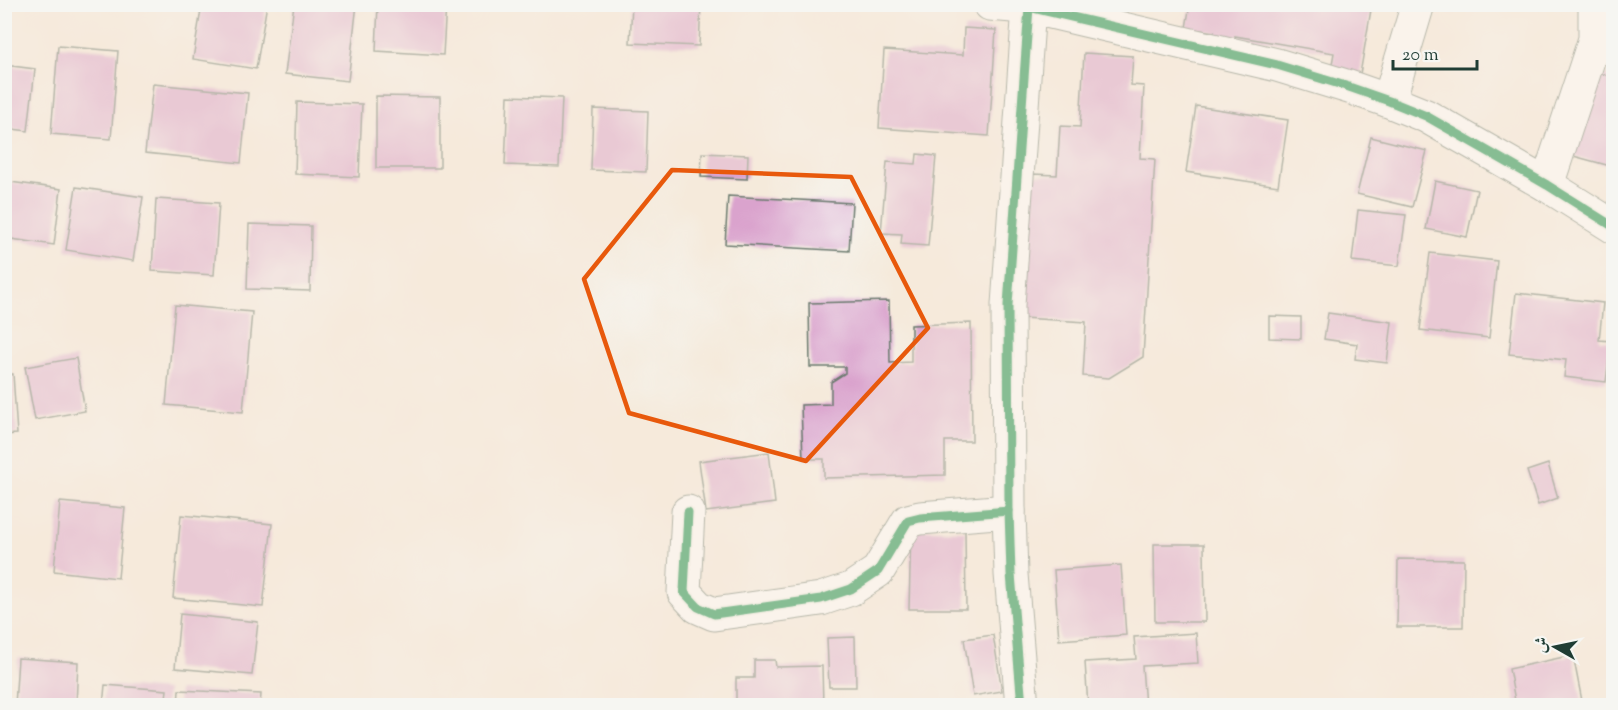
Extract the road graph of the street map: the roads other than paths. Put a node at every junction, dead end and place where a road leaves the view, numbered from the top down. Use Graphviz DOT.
graph roads {
  1 [pos="990,4"];
  2 [pos="1419,4"];
  3 [pos="1595,4"];
  4 [pos="1026,6"];
  5 [pos="1389,101"];
  6 [pos="1547,185"];
  7 [pos="1614,226"];
  8 [pos="1009,511"];
  9 [pos="688,512"];
  10 [pos="1022,705"];
  1 -- 4 [label="street"];
  2 -- 5 [label="street"];
  3 -- 6 [label="street"];
  4 -- 5 [label="street"];
  4 -- 8 [label="street"];
  5 -- 6 [label="street"];
  6 -- 7 [label="street"];
  8 -- 9 [label="street"];
  8 -- 10 [label="street"];
}
